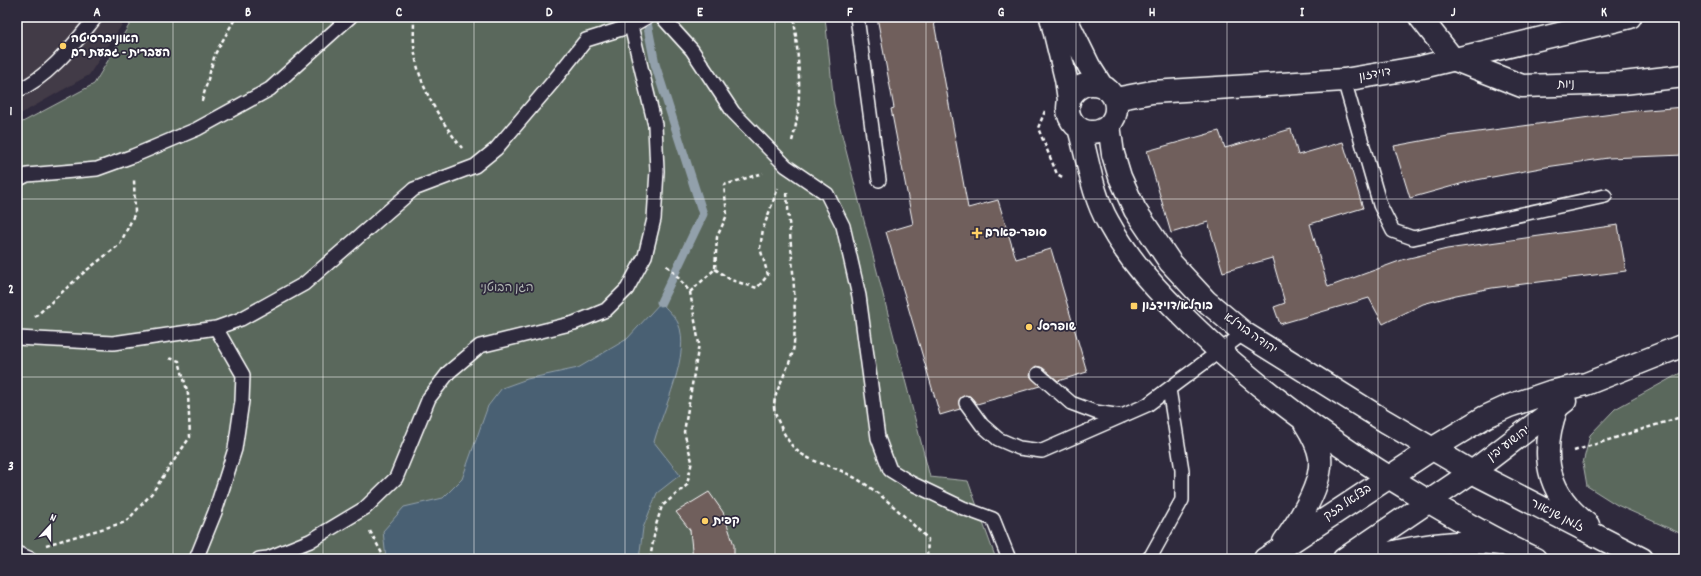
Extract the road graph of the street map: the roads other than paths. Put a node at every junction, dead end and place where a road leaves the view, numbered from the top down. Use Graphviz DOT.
graph roads {
  1 [pos="96,17"];
  2 [pos="350,17"];
  3 [pos="647,17"];
  4 [pos="662,17"];
  5 [pos="857,17"];
  6 [pos="1051,17"];
  7 [pos="1065,17"];
  8 [pos="1420,17"];
  9 [pos="1630,17"];
  10 [pos="631,26"];
  11 [pos="1453,59"];
  12 [pos="1684,76"];
  13 [pos="1344,80"];
  14 [pos="17,91"];
  15 [pos="1108,92"];
  16 [pos="1069,100"];
  17 [pos="1109,125"];
  18 [pos="1079,128"];
  19 [pos="17,180"];
  20 [pos="879,180"];
  21 [pos="1605,196"];
  22 [pos="216,328"];
  23 [pos="1244,333"];
  24 [pos="17,338"];
  25 [pos="1684,345"];
  26 [pos="1219,352"];
  27 [pos="1038,374"];
  28 [pos="1586,384"];
  29 [pos="1169,390"];
  30 [pos="966,403"];
  31 [pos="1556,407"];
  32 [pos="1122,416"];
  33 [pos="1305,422"];
  34 [pos="1432,449"];
  35 [pos="1472,472"];
  36 [pos="1388,477"];
  37 [pos="1429,502"];
  38 [pos="1607,542"];
  39 [pos="1505,545"];
  40 [pos="17,553"];
  41 [pos="1271,555"];
  42 [pos="31,559"];
  43 [pos="196,559"];
  44 [pos="259,559"];
  45 [pos="1009,559"];
  46 [pos="1148,559"];
  47 [pos="1344,559"];
  48 [pos="1366,559"];
  49 [pos="1535,559"];
  50 [pos="1642,559"];
  1 -- 14 [label="lane"];
  2 -- 19 [label="lane"];
  3 -- 10 [label="lane"];
  4 -- 45 [label="lane"];
  5 -- 20 [label="lane"];
  6 -- 16 [label="street"];
  7 -- 15 [label="street"];
  8 -- 11 [label="street"];
  9 -- 11 [label="street, דוידזון"];
  10 -- 22 [label="lane"];
  10 -- 44 [label="lane"];
  11 -- 12 [label="street, ניות"];
  11 -- 13 [label="street, דוידזון"];
  13 -- 15 [label="street, דוידזון"];
  13 -- 21 [label="lane"];
  15 -- 16 [label="street"];
  15 -- 17 [label="street"];
  16 -- 18 [label="street"];
  17 -- 18 [label="street"];
  17 -- 23 [label="street, יהודה בורלא"];
  18 -- 26 [label="street"];
  22 -- 24 [label="lane"];
  22 -- 43 [label="lane"];
  23 -- 26 [label="lane"];
  23 -- 34 [label="street, יהודה בורלא"];
  25 -- 28 [label="street, יהושוע יבין"];
  26 -- 29 [label="lane"];
  26 -- 33 [label="street"];
  27 -- 32 [label="lane"];
  28 -- 31 [label="street, יהושוע יבין"];
  28 -- 34 [label="street, יהושוע יבין"];
  29 -- 32 [label="lane"];
  29 -- 46 [label="lane"];
  30 -- 32 [label="lane"];
  31 -- 35 [label="street, יהושוע יבין"];
  31 -- 38 [label="street"];
  33 -- 36 [label="street"];
  33 -- 41 [label="street"];
  34 -- 35 [label="street, יהודה בורלא"];
  34 -- 36 [label="street, בצלאל בזק"];
  35 -- 37 [label="street, יהושוע יבין"];
  35 -- 38 [label="street, זלמן שניאור"];
  36 -- 37 [label="street"];
  36 -- 41 [label="street, בצלאל בזק"];
  37 -- 39 [label="street"];
  37 -- 47 [label="street"];
  38 -- 50 [label="street, זלמן שניאור"];
  39 -- 48 [label="street"];
  39 -- 49 [label="street"];
  40 -- 42 [label="lane"];
}
